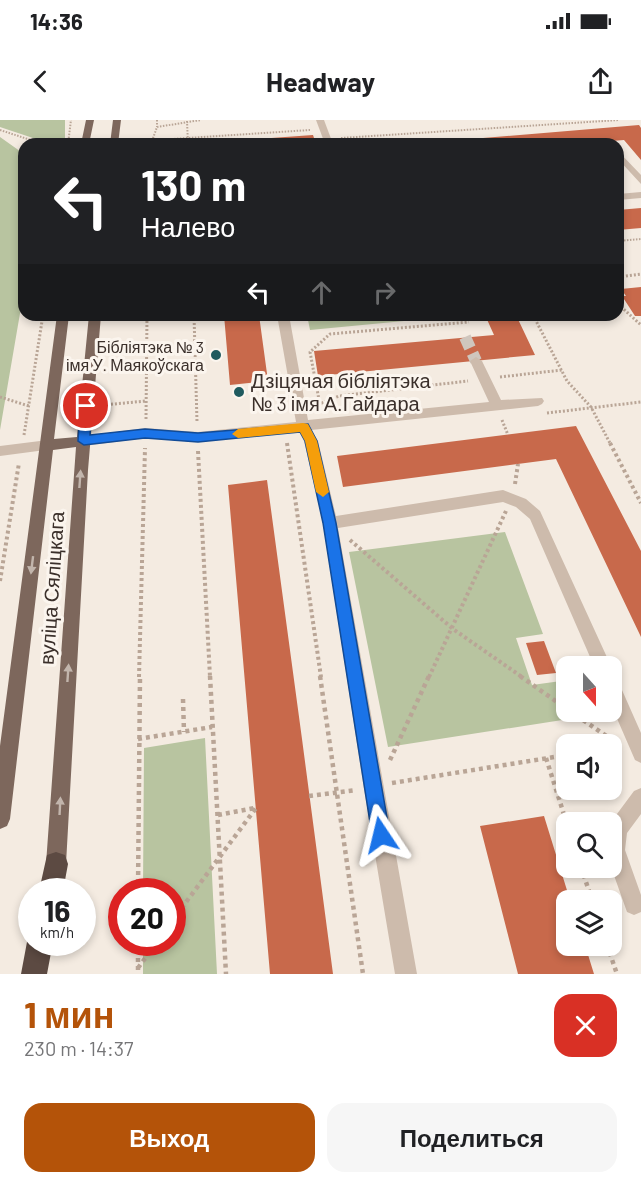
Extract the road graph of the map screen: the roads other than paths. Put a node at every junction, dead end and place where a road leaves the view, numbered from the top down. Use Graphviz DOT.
graph roads {
  1 [pos="90,120"];
  2 [pos="117,120"];
  3 [pos="320,120"];
  4 [pos="86,138"];
  5 [pos="115,138"];
  6 [pos="328,138"];
  7 [pos="624,161"];
  8 [pos="641,181"];
  9 [pos="641,195"];
  10 [pos="624,196"];
  11 [pos="62,321"];
  12 [pos="94,321"];
  13 [pos="284,321"];
  14 [pos="476,361"];
  15 [pos="538,401"];
  16 [pos="496,406"];
  17 [pos="303,427"];
  18 [pos="84,441"];
  19 [pos="48,445"];
  20 [pos="0,451"];
  21 [pos="330,523"];
  22 [pos="598,656"];
  23 [pos="622,710"];
  24 [pos="641,754"];
  25 [pos="641,798"];
  26 [pos="0,819"];
  27 [pos="56,864"];
  28 [pos="54,878"];
  29 [pos="634,905"];
  30 [pos="37,956"];
  31 [pos="48,956"];
  32 [pos="34,974"];
  33 [pos="46,974"];
  34 [pos="406,974"];
  1 -- 4 [label="main road"];
  2 -- 5 [label="main road"];
  3 -- 6 [label="street"];
  7 -- 8 [label="street"];
  9 -- 10 [label="street"];
  11 -- 19 [label="main road, вуліца Сяліцкага"];
  12 -- 18 [label="main road, вуліца Сяліцкага"];
  13 -- 17 [label="street"];
  14 -- 16 [label="street"];
  15 -- 16 [label="street"];
  16 -- 17 [label="street"];
  17 -- 18 [label="street"];
  17 -- 21 [label="street"];
  18 -- 19 [label="main road"];
  27 -- 18 [label="main road, вуліца Сяліцкага, one-way"];
  19 -- 20 [label="street"];
  19 -- 26 [label="main road, вуліца Сяліцкага, one-way"];
  21 -- 22 [label="street"];
  21 -- 34 [label="street"];
  23 -- 24 [label="street"];
  25 -- 29 [label="street"];
  27 -- 28 [label="highway"];
  30 -- 32 [label="highway"];
  31 -- 33 [label="highway"];
}
